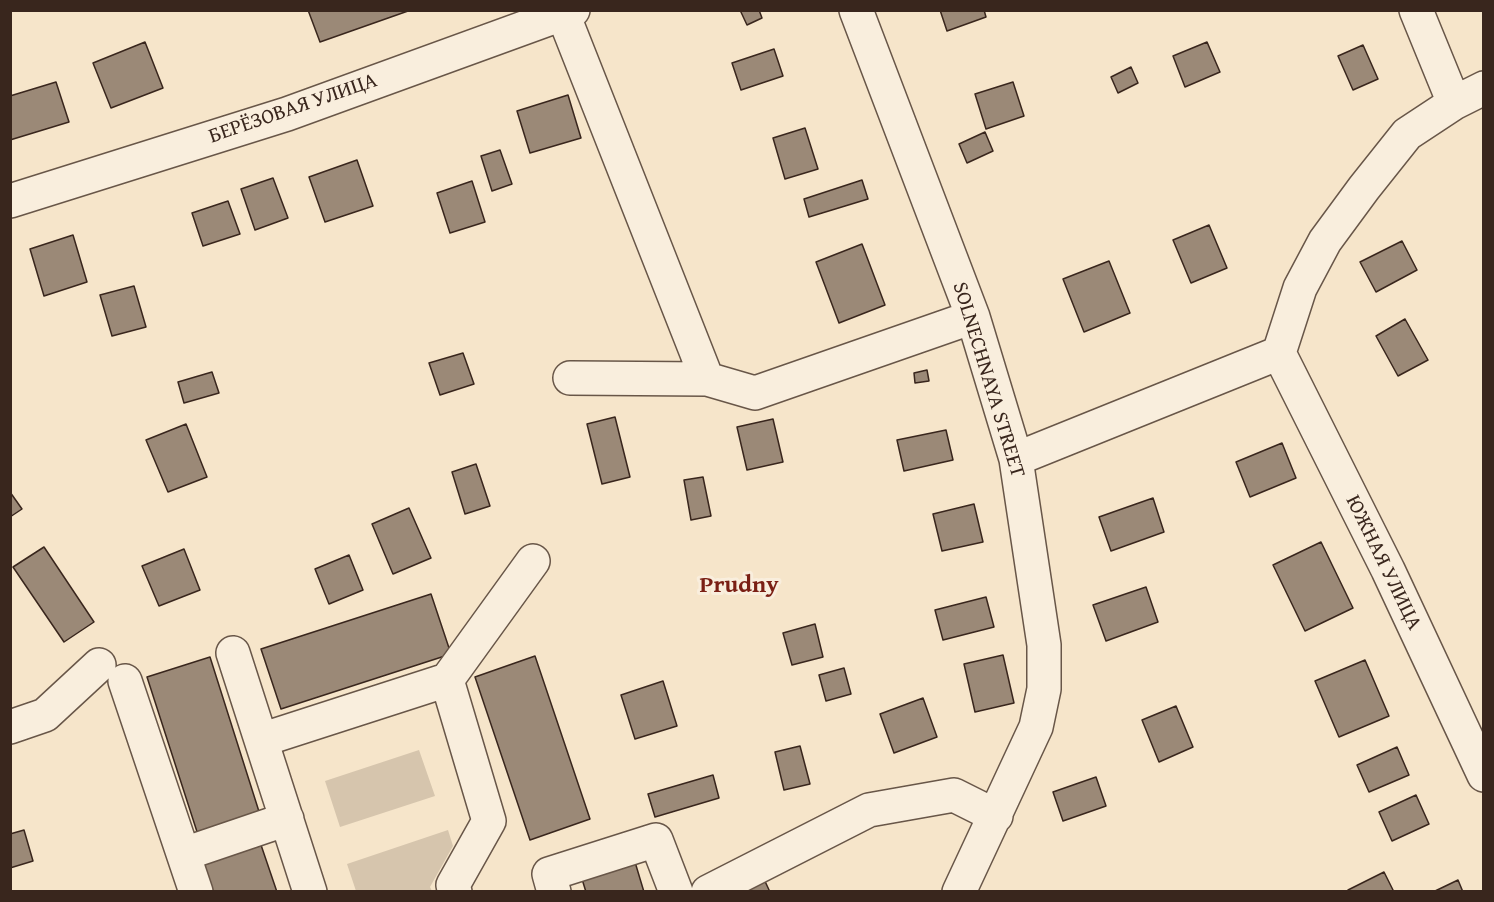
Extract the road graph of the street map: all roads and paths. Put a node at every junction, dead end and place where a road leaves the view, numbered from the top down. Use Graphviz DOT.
graph roads {
  1 [pos="856,10"];
  2 [pos="1416,10"];
  3 [pos="568,12"];
  4 [pos="1484,88"];
  5 [pos="1454,103"];
  6 [pos="10,201"];
  7 [pos="973,317"];
  8 [pos="1279,353"];
  9 [pos="570,378"];
  10 [pos="707,379"];
  11 [pos="1016,459"];
  12 [pos="533,561"];
  13 [pos="232,653"];
  14 [pos="447,680"];
  15 [pos="10,727"];
  16 [pos="261,740"];
  17 [pos="1484,775"];
  18 [pos="996,816"];
  19 [pos="287,819"];
  20 [pos="184,854"];
  21 [pos="196,891"];
  22 [pos="310,891"];
  23 [pos="455,891"];
  24 [pos="554,891"];
  25 [pos="676,891"];
  26 [pos="708,891"];
  27 [pos="959,891"];
  1 -- 7 [label="street, SOLNECHNAYA STREET"];
  2 -- 5 [label="street"];
  3 -- 6 [label="street, БЕРЁЗОВАЯ УЛИЦА"];
  3 -- 10 [label="street"];
  4 -- 5 [label="street"];
  5 -- 8 [label="street"];
  7 -- 10 [label="street"];
  7 -- 11 [label="street, SOLNECHNAYA STREET"];
  8 -- 11 [label="street"];
  8 -- 17 [label="street, ЮЖНАЯ УЛИЦА"];
  9 -- 10 [label="street"];
  11 -- 18 [label="street, SOLNECHNAYA STREET"];
  12 -- 14 [label="street"];
  13 -- 16 [label="street"];
  14 -- 16 [label="street"];
  14 -- 23 [label="street"];
  15 -- 20 [label="street"];
  16 -- 19 [label="street"];
  18 -- 26 [label="street"];
  18 -- 27 [label="street, SOLNECHNAYA STREET"];
  19 -- 20 [label="street"];
  19 -- 22 [label="street"];
  20 -- 21 [label="street"];
  24 -- 25 [label="street"];
}
